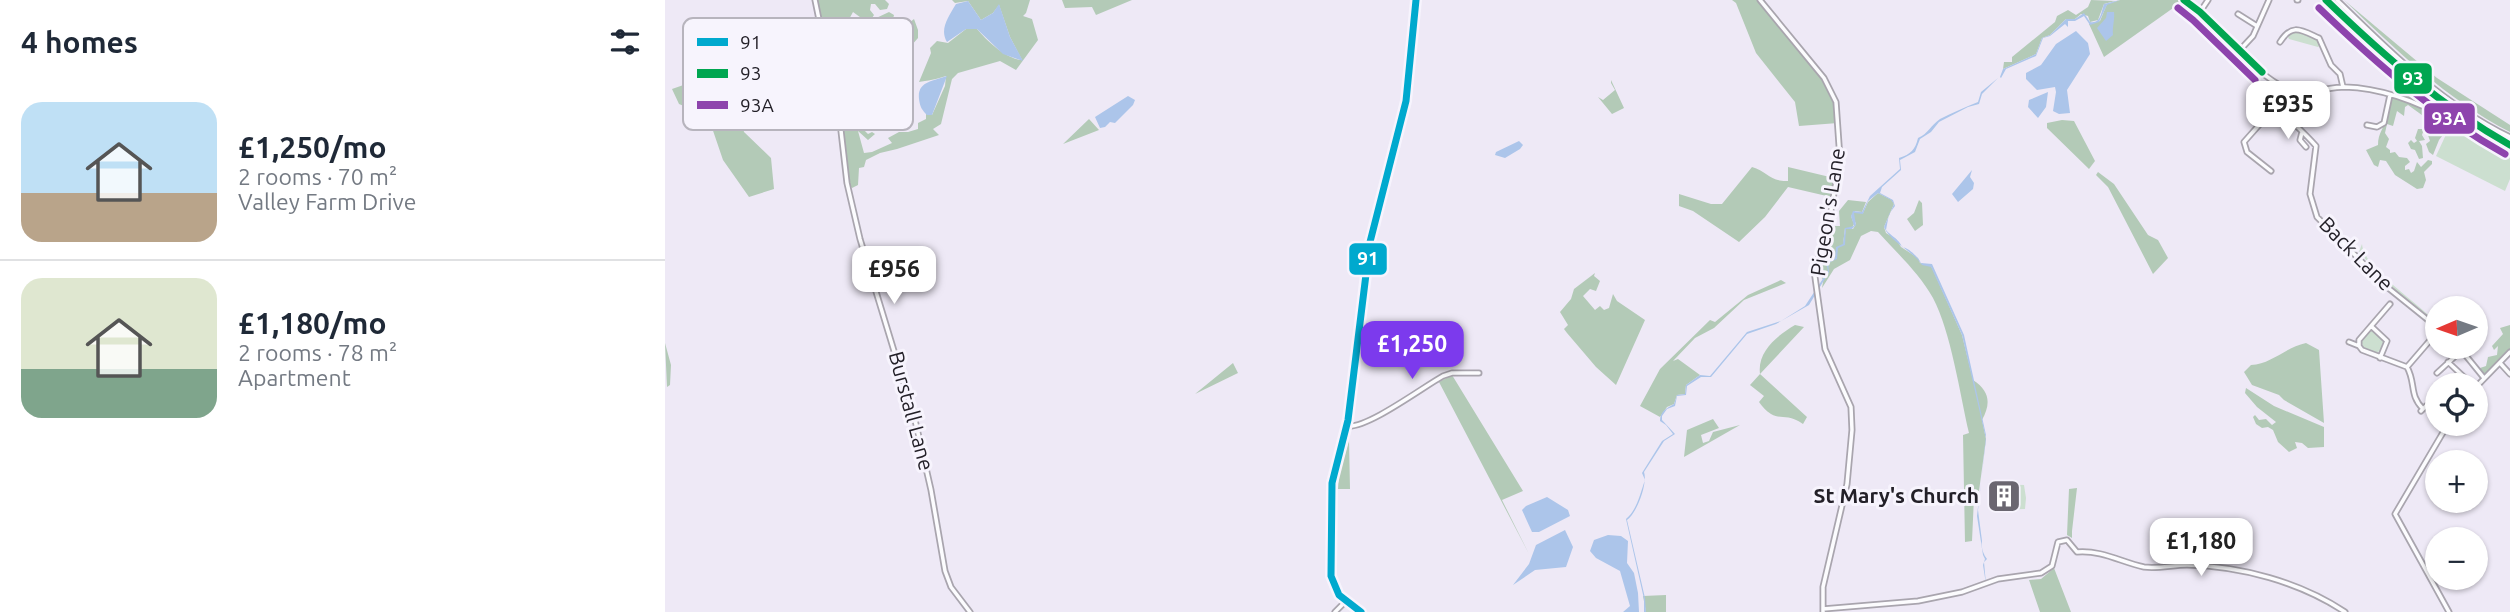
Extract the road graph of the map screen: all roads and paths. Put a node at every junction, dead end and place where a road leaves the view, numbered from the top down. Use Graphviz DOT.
graph roads {
  1 [pos="815,0"];
  2 [pos="1416,0"];
  3 [pos="1761,0"];
  4 [pos="2184,0"];
  5 [pos="2209,0"];
  6 [pos="2269,0"];
  7 [pos="2326,0"];
  8 [pos="2337,0"];
  9 [pos="2200,12"];
  10 [pos="2238,14"];
  11 [pos="819,18"];
  12 [pos="2257,26"];
  13 [pos="2284,39"];
  14 [pos="2239,51"];
  15 [pos="2248,61"];
  16 [pos="2262,72"];
  17 [pos="2255,78"];
  18 [pos="2343,88"];
  19 [pos="2390,95"];
  20 [pos="2276,106"];
  21 [pos="2452,121"];
  22 [pos="2367,125"];
  23 [pos="841,130"];
  24 [pos="2302,132"];
  25 [pos="2510,137"];
  26 [pos="2510,145"];
  27 [pos="2306,147"];
  28 [pos="2269,171"];
  29 [pos="2390,304"];
  30 [pos="2425,319"];
  31 [pos="2371,326"];
  32 [pos="2349,342"];
  33 [pos="2359,346"];
  34 [pos="2425,346"];
  35 [pos="2510,352"];
  36 [pos="2381,358"];
  37 [pos="2451,359"];
  38 [pos="2469,359"];
  39 [pos="2448,362"];
  40 [pos="2500,363"];
  41 [pos="2407,367"];
  42 [pos="1479,373"];
  43 [pos="2437,373"];
  44 [pos="2460,373"];
  45 [pos="2480,373"];
  46 [pos="2488,374"];
  47 [pos="2510,374"];
  48 [pos="2424,409"];
  49 [pos="1347,426"];
  50 [pos="2441,436"];
  51 [pos="1345,602"];
  52 [pos="1823,610"];
  53 [pos="970,612"];
  54 [pos="1335,612"];
  55 [pos="1360,612"];
  56 [pos="2345,612"];
  57 [pos="2449,612"];
  1 -- 11 [label="street, Burstall Lane"];
  2 -- 49 [label="main road"];
  3 -- 52 [label="street, Pigeon's Lane"];
  4 -- 9 [label="street"];
  5 -- 9 [label="street"];
  6 -- 12 [label="street"];
  7 -- 26 [label="street"];
  8 -- 25 [label="street"];
  9 -- 14 [label="street"];
  10 -- 12 [label="street"];
  12 -- 14 [label="street"];
  13 -- 18 [label="street"];
  14 -- 15 [label="street"];
  15 -- 16 [label="street"];
  15 -- 17 [label="street, Back Lane"];
  16 -- 17 [label="street"];
  16 -- 18 [label="street"];
  17 -- 20 [label="street, Back Lane"];
  18 -- 19 [label="street"];
  19 -- 21 [label="street"];
  19 -- 22 [label="street"];
  20 -- 24 [label="street, Back Lane"];
  20 -- 28 [label="street"];
  23 -- 53 [label="street, Burstall Lane"];
  24 -- 27 [label="street"];
  24 -- 30 [label="street, Back Lane"];
  29 -- 31 [label="street"];
  31 -- 33 [label="street"];
  31 -- 36 [label="street"];
  32 -- 33 [label="street"];
  33 -- 36 [label="street"];
  34 -- 41 [label="street"];
  35 -- 40 [label="street"];
  36 -- 41 [label="street"];
  37 -- 39 [label="street"];
  38 -- 45 [label="street"];
  39 -- 43 [label="street"];
  39 -- 44 [label="street"];
  40 -- 46 [label="street"];
  40 -- 47 [label="street"];
  41 -- 48 [label="street"];
  42 -- 49 [label="street"];
  49 -- 51 [label="main road"];
  50 -- 57 [label="street"];
  51 -- 54 [label="street"];
  51 -- 55 [label="main road"];
  52 -- 56 [label="street"];
}
